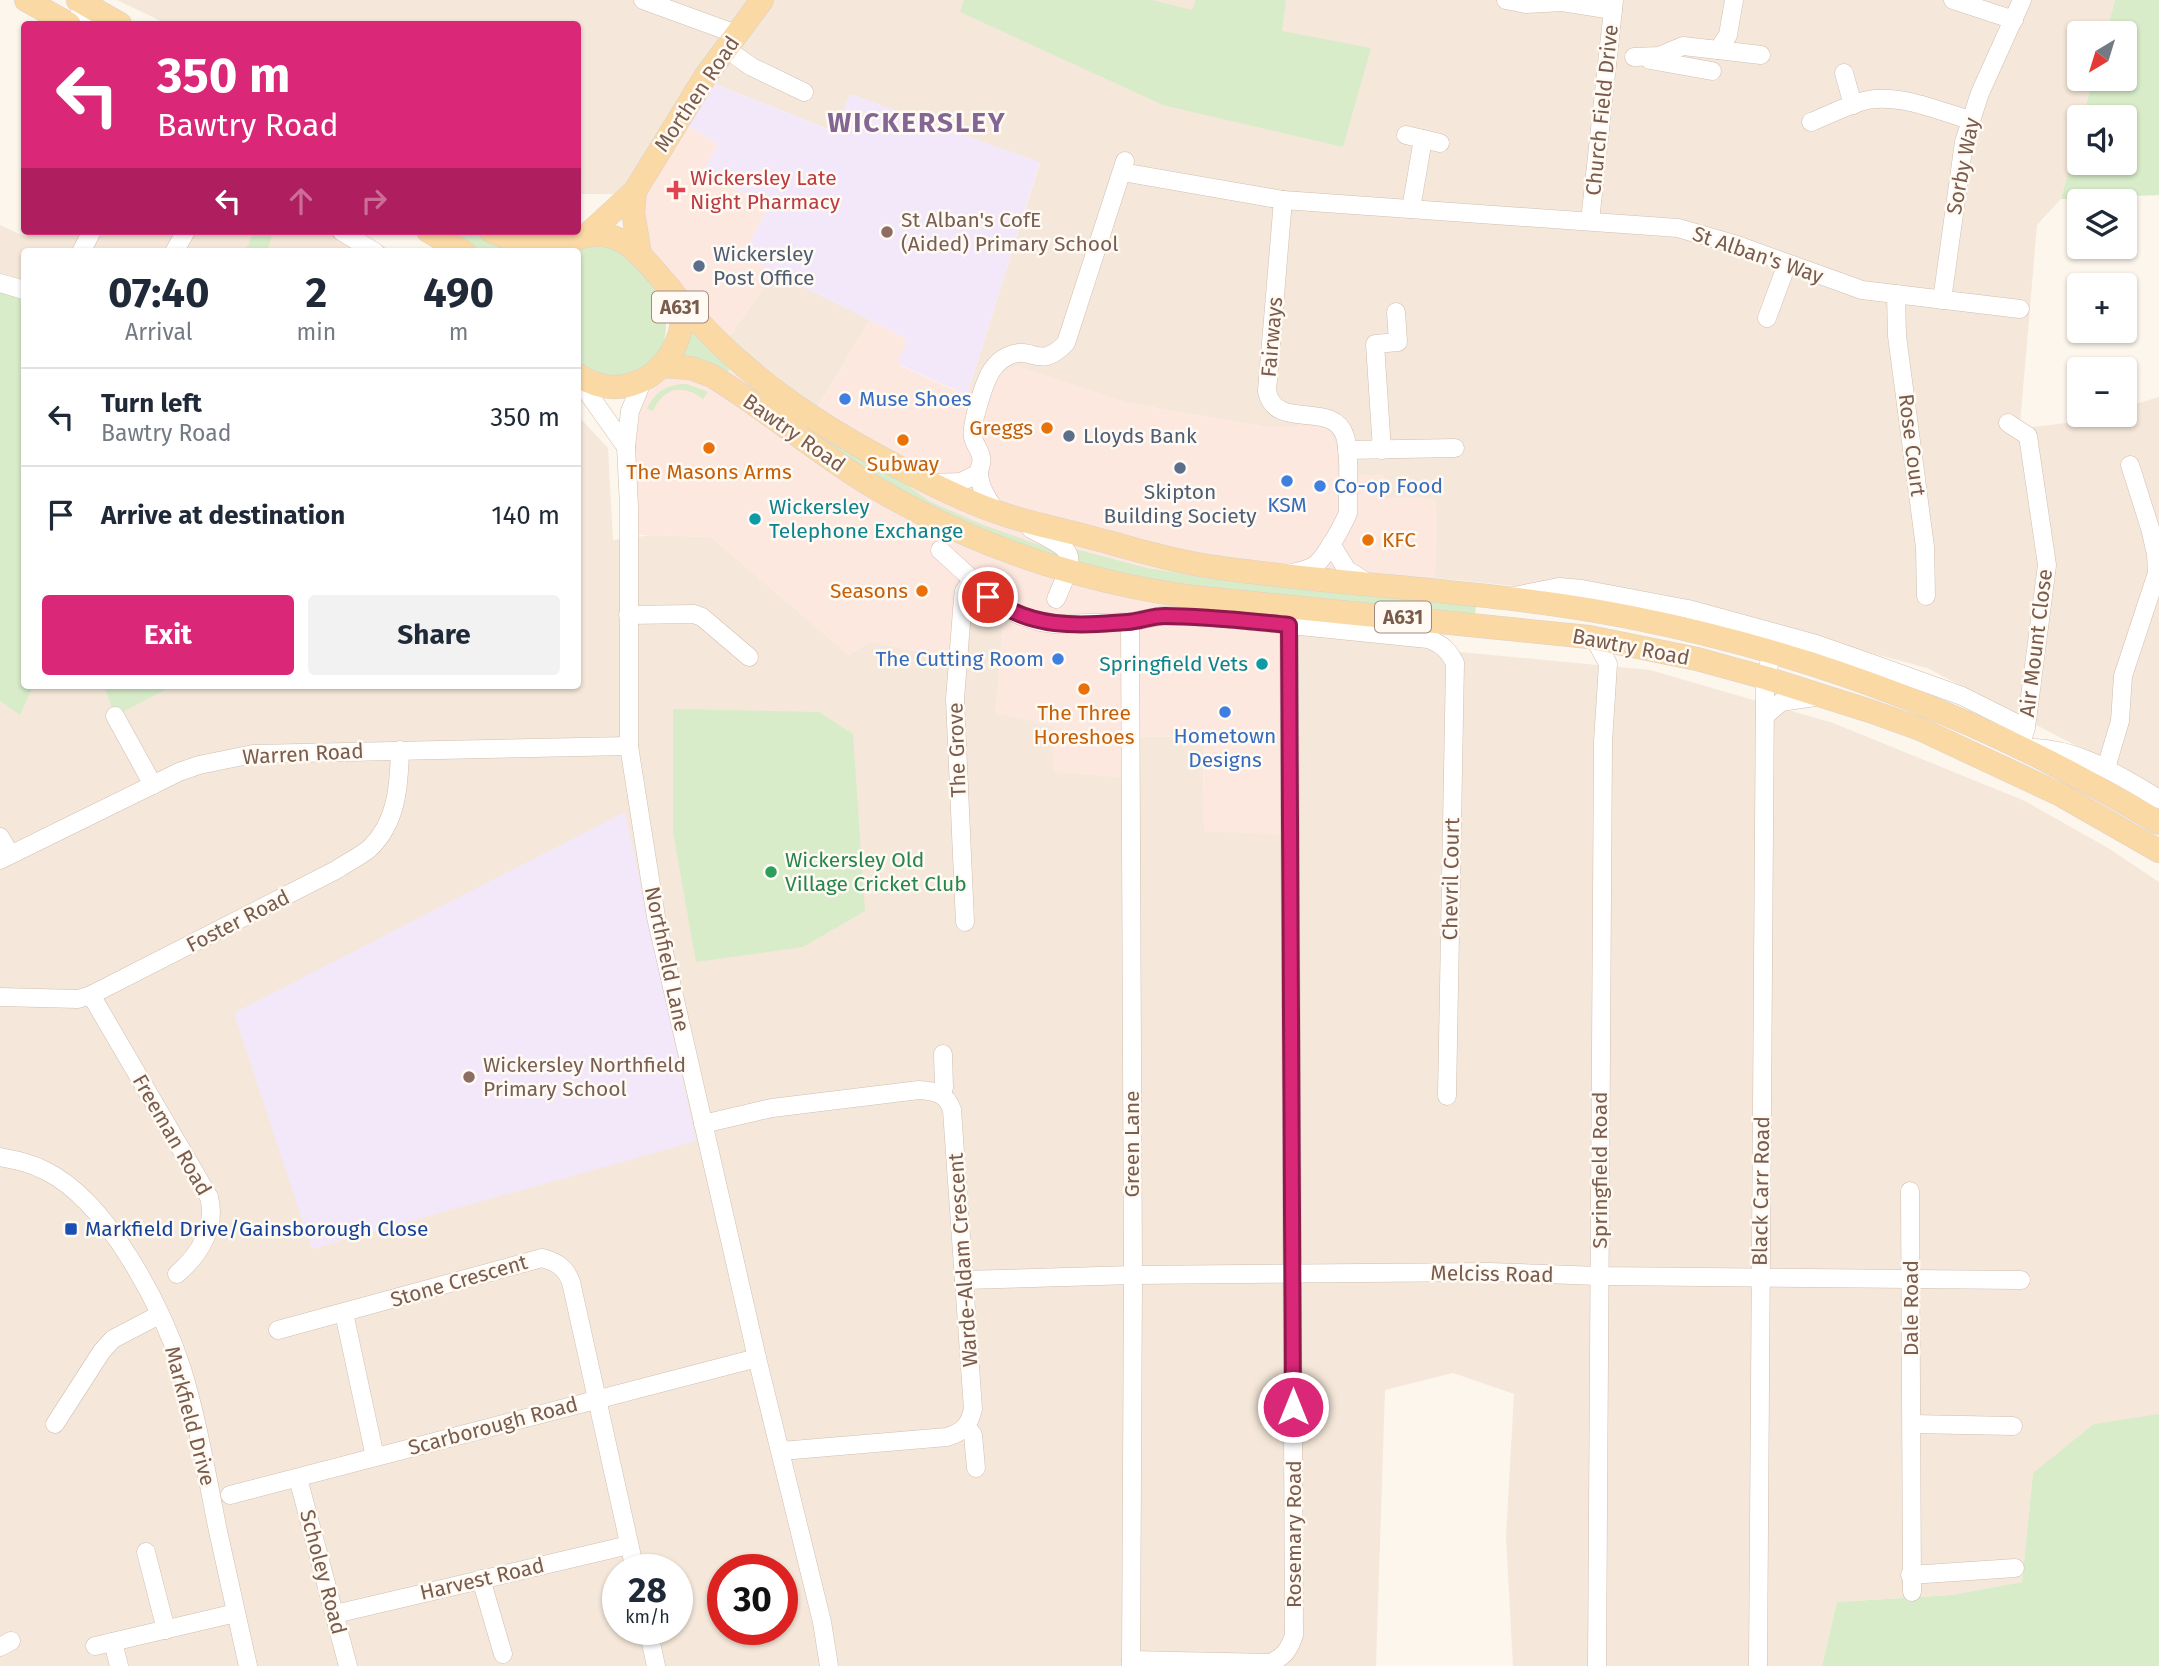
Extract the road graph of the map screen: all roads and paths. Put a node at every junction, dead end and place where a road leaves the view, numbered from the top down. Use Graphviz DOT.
graph roads {
  1 [pos="26,0"];
  2 [pos="643,0"];
  3 [pos="762,0"];
  4 [pos="1506,0"];
  5 [pos="1734,0"];
  6 [pos="1953,0"];
  7 [pos="2022,0"];
  8 [pos="1614,5"];
  9 [pos="83,7"];
  10 [pos="112,14"];
  11 [pos="2014,20"];
  12 [pos="64,21"];
  13 [pos="731,42"];
  14 [pos="1718,50"];
  15 [pos="1609,53"];
  16 [pos="1761,55"];
  17 [pos="1634,57"];
  18 [pos="1712,71"];
  19 [pos="1844,73"];
  20 [pos="804,92"];
  21 [pos="1853,105"];
  22 [pos="1970,120"];
  23 [pos="1811,122"];
  24 [pos="1423,139"];
  25 [pos="635,191"];
  26 [pos="1283,200"];
  27 [pos="1411,209"];
  28 [pos="1590,221"];
  29 [pos="587,234"];
  30 [pos="347,235"];
  31 [pos="435,235"];
  32 [pos="500,235"];
  33 [pos="369,248"];
  34 [pos="457,248"];
  35 [pos="550,248"];
  36 [pos="557,248"];
  37 [pos="640,254"];
  38 [pos="1787,264"];
  39 [pos="0,283"];
  40 [pos="21,289"];
  41 [pos="1896,294"];
  42 [pos="678,299"];
  43 [pos="1942,300"];
  44 [pos="2020,309"];
  45 [pos="1396,312"];
  46 [pos="1767,318"];
  47 [pos="652,373"];
  48 [pos="581,378"];
  49 [pos="581,381"];
  50 [pos="2008,423"];
  51 [pos="626,447"];
  52 [pos="1455,448"];
  53 [pos="1347,450"];
  54 [pos="1382,450"];
  55 [pos="2130,465"];
  56 [pos="979,472"];
  57 [pos="930,483"];
  58 [pos="1001,514"];
  59 [pos="1331,544"];
  60 [pos="940,550"];
  61 [pos="1039,562"];
  62 [pos="1068,571"];
  63 [pos="1284,575"];
  64 [pos="972,581"];
  65 [pos="1372,585"];
  66 [pos="1926,596"];
  67 [pos="1056,599"];
  68 [pos="1504,599"];
  69 [pos="628,615"];
  70 [pos="1130,622"];
  71 [pos="1054,624"];
  72 [pos="1289,625"];
  73 [pos="1589,636"];
  74 [pos="1648,648"];
  75 [pos="1771,652"];
  76 [pos="749,657"];
  77 [pos="1818,666"];
  78 [pos="1608,675"];
  79 [pos="1766,678"];
  80 [pos="1817,695"];
  81 [pos="116,716"];
  82 [pos="1765,716"];
  83 [pos="2024,738"];
  84 [pos="629,746"];
  85 [pos="400,750"];
  86 [pos="2106,768"];
  87 [pos="153,785"];
  88 [pos="2159,799"];
  89 [pos="2159,823"];
  90 [pos="0,837"];
  91 [pos="2159,851"];
  92 [pos="5,857"];
  93 [pos="965,922"];
  94 [pos="92,996"];
  95 [pos="0,997"];
  96 [pos="943,1054"];
  97 [pos="942,1094"];
  98 [pos="1447,1096"];
  99 [pos="703,1124"];
  100 [pos="0,1157"];
  101 [pos="1910,1191"];
  102 [pos="177,1273"];
  103 [pos="1133,1275"];
  104 [pos="1292,1275"];
  105 [pos="1599,1276"];
  106 [pos="1760,1278"];
  107 [pos="964,1280"];
  108 [pos="1911,1280"];
  109 [pos="2021,1280"];
  110 [pos="344,1313"];
  111 [pos="159,1315"];
  112 [pos="278,1330"];
  113 [pos="757,1358"];
  114 [pos="597,1399"];
  115 [pos="55,1424"];
  116 [pos="1912,1424"];
  117 [pos="2013,1426"];
  118 [pos="967,1427"];
  119 [pos="781,1451"];
  120 [pos="375,1457"];
  121 [pos="976,1468"];
  122 [pos="298,1478"];
  123 [pos="230,1495"];
  124 [pos="629,1545"];
  125 [pos="146,1552"];
  126 [pos="631,1554"];
  127 [pos="2015,1568"];
  128 [pos="481,1579"];
  129 [pos="236,1613"];
  130 [pos="335,1614"];
  131 [pos="166,1630"];
  132 [pos="113,1642"];
  133 [pos="651,1645"];
  134 [pos="95,1646"];
  135 [pos="503,1654"];
  136 [pos="1131,1663"];
  137 [pos="118,1666"];
  138 [pos="248,1666"];
  139 [pos="348,1666"];
  140 [pos="656,1666"];
  141 [pos="830,1666"];
  142 [pos="1597,1666"];
  143 [pos="1758,1666"];
  1 -- 12 [label="main road"];
  2 -- 13 [label="street"];
  3 -- 13 [label="main road, Morthen Road"];
  4 -- 8 [label="street"];
  5 -- 14 [label="street"];
  6 -- 11 [label="street"];
  7 -- 11 [label="street, Sorby Way"];
  8 -- 15 [label="street, Church Field Drive"];
  9 -- 10 [label="main road"];
  11 -- 22 [label="street, Sorby Way"];
  13 -- 20 [label="street"];
  13 -- 25 [label="main road, Morthen Road"];
  14 -- 16 [label="street"];
  14 -- 17 [label="street"];
  15 -- 17 [label="street"];
  15 -- 28 [label="street, Church Field Drive"];
  17 -- 18 [label="street"];
  19 -- 21 [label="street"];
  21 -- 22 [label="street"];
  21 -- 23 [label="street"];
  22 -- 43 [label="street, Sorby Way"];
  24 -- 27 [label="street"];
  25 -- 29 [label="main road, Morthen Road"];
  25 -- 37 [label="main road"];
  26 -- 27 [label="street, St Alban's Way"];
  26 -- 53 [label="street, Fairways"];
  26 -- 56 [label="street, St Alban's Way"];
  27 -- 28 [label="street, St Alban's Way"];
  28 -- 38 [label="street, St Alban's Way"];
  29 -- 36 [label="main road"];
  29 -- 37 [label="main road, A631"];
  30 -- 33 [label="street"];
  31 -- 34 [label="main road"];
  32 -- 35 [label="main road"];
  37 -- 42 [label="main road, A631"];
  38 -- 41 [label="street, St Alban's Way"];
  38 -- 46 [label="street"];
  39 -- 40 [label="street"];
  41 -- 43 [label="street, St Alban's Way"];
  41 -- 66 [label="street, Rose Court"];
  42 -- 47 [label="main road, A631"];
  42 -- 57 [label="main road, Bawtry Road / A631"];
  43 -- 44 [label="street, St Alban's Way"];
  45 -- 54 [label="street"];
  47 -- 48 [label="main road, A631"];
  47 -- 51 [label="street, Northfield Lane"];
  47 -- 61 [label="main road, Bawtry Road / A631"];
  49 -- 51 [label="street"];
  50 -- 83 [label="street, Air Mount Close"];
  51 -- 69 [label="street, Northfield Lane"];
  52 -- 54 [label="street"];
  53 -- 54 [label="street"];
  53 -- 59 [label="street, Fairways"];
  55 -- 86 [label="street"];
  56 -- 57 [label="street"];
  56 -- 58 [label="street"];
  57 -- 58 [label="main road, Bawtry Road / A631"];
  58 -- 62 [label="street, Bawtry Road"];
  58 -- 63 [label="main road, Bawtry Road / A631"];
  59 -- 63 [label="street, Fairways"];
  59 -- 65 [label="street"];
  60 -- 64 [label="street"];
  61 -- 62 [label="main road, Bawtry Road / A631"];
  61 -- 67 [label="street"];
  62 -- 67 [label="street"];
  62 -- 73 [label="main road, Bawtry Road / A631"];
  63 -- 65 [label="main road, Bawtry Road / A631"];
  64 -- 71 [label="street"];
  64 -- 93 [label="street, The Grove"];
  65 -- 68 [label="main road, Bawtry Road / A631"];
  67 -- 71 [label="street"];
  68 -- 75 [label="main road, Bawtry Road / A631"];
  68 -- 83 [label="street, Bawtry Road"];
  69 -- 76 [label="street"];
  69 -- 84 [label="street, Northfield Lane"];
  70 -- 71 [label="street"];
  70 -- 72 [label="street"];
  70 -- 103 [label="street, Green Lane"];
  72 -- 98 [label="street, Chevril Court"];
  72 -- 104 [label="street, Rosemary Road"];
  73 -- 74 [label="main road, Bawtry Road / A631"];
  73 -- 78 [label="street, Springfield Road"];
  74 -- 78 [label="street"];
  74 -- 79 [label="main road, Bawtry Road / A631"];
  75 -- 77 [label="main road, Bawtry Road / A631"];
  75 -- 79 [label="street, Black Carr Road"];
  77 -- 80 [label="main road"];
  77 -- 83 [label="main road, Bawtry Road / A631"];
  78 -- 105 [label="street, Springfield Road"];
  79 -- 80 [label="main road, Bawtry Road / A631"];
  79 -- 82 [label="street, Black Carr Road"];
  80 -- 82 [label="street"];
  80 -- 91 [label="main road, Bawtry Road / A631"];
  81 -- 87 [label="street"];
  82 -- 106 [label="street, Black Carr Road"];
  83 -- 86 [label="street, Bawtry Road"];
  83 -- 89 [label="main road, Bawtry Road / A631"];
  84 -- 85 [label="street, Warren Road"];
  84 -- 99 [label="street, Northfield Lane"];
  85 -- 87 [label="street, Warren Road"];
  85 -- 94 [label="street, Foster Road"];
  86 -- 88 [label="street, Bawtry Road"];
  87 -- 92 [label="street, Warren Road"];
  90 -- 92 [label="street"];
  94 -- 95 [label="street, Foster Road"];
  94 -- 102 [label="street, Freeman Road"];
  96 -- 97 [label="street, Warde-Aldam Crescent"];
  97 -- 99 [label="street"];
  97 -- 107 [label="street, Warde-Aldam Crescent"];
  99 -- 113 [label="street, Northfield Lane"];
  100 -- 111 [label="street, Markfield Drive"];
  101 -- 108 [label="street, Dale Road"];
  103 -- 104 [label="street, Melciss Road"];
  103 -- 107 [label="street, Melciss Road"];
  103 -- 136 [label="street, Green Lane"];
  104 -- 105 [label="street, Melciss Road"];
  104 -- 136 [label="street, Rosemary Road"];
  105 -- 106 [label="street, Melciss Road"];
  105 -- 142 [label="street, Springfield Road"];
  106 -- 108 [label="street, Melciss Road"];
  106 -- 143 [label="street, Black Carr Road"];
  107 -- 118 [label="street, Warde-Aldam Crescent"];
  108 -- 109 [label="street, Melciss Road"];
  108 -- 116 [label="street, Dale Road"];
  110 -- 112 [label="street, Stone Crescent"];
  110 -- 114 [label="street, Stone Crescent"];
  110 -- 120 [label="street"];
  111 -- 115 [label="street"];
  111 -- 129 [label="street, Markfield Drive"];
  113 -- 114 [label="street, Scarborough Road"];
  113 -- 119 [label="street, Northfield Lane"];
  114 -- 120 [label="street, Scarborough Road"];
  114 -- 124 [label="street, Stone Crescent"];
  116 -- 117 [label="street"];
  116 -- 127 [label="street, Dale Road"];
  118 -- 119 [label="street"];
  118 -- 121 [label="street, Warde-Aldam Crescent"];
  119 -- 141 [label="street, Northfield Lane"];
  120 -- 122 [label="street, Scarborough Road"];
  122 -- 123 [label="street, Scarborough Road"];
  122 -- 130 [label="street, Scholey Road"];
  124 -- 126 [label="street, Stone Crescent"];
  124 -- 128 [label="street, Harvest Road"];
  125 -- 131 [label="street"];
  128 -- 130 [label="street, Harvest Road"];
  128 -- 135 [label="street"];
  129 -- 131 [label="street"];
  129 -- 138 [label="street, Markfield Drive"];
  130 -- 139 [label="street, Scholey Road"];
  131 -- 132 [label="street"];
  132 -- 134 [label="street"];
  132 -- 137 [label="street"];
  133 -- 140 [label="street"];
}
